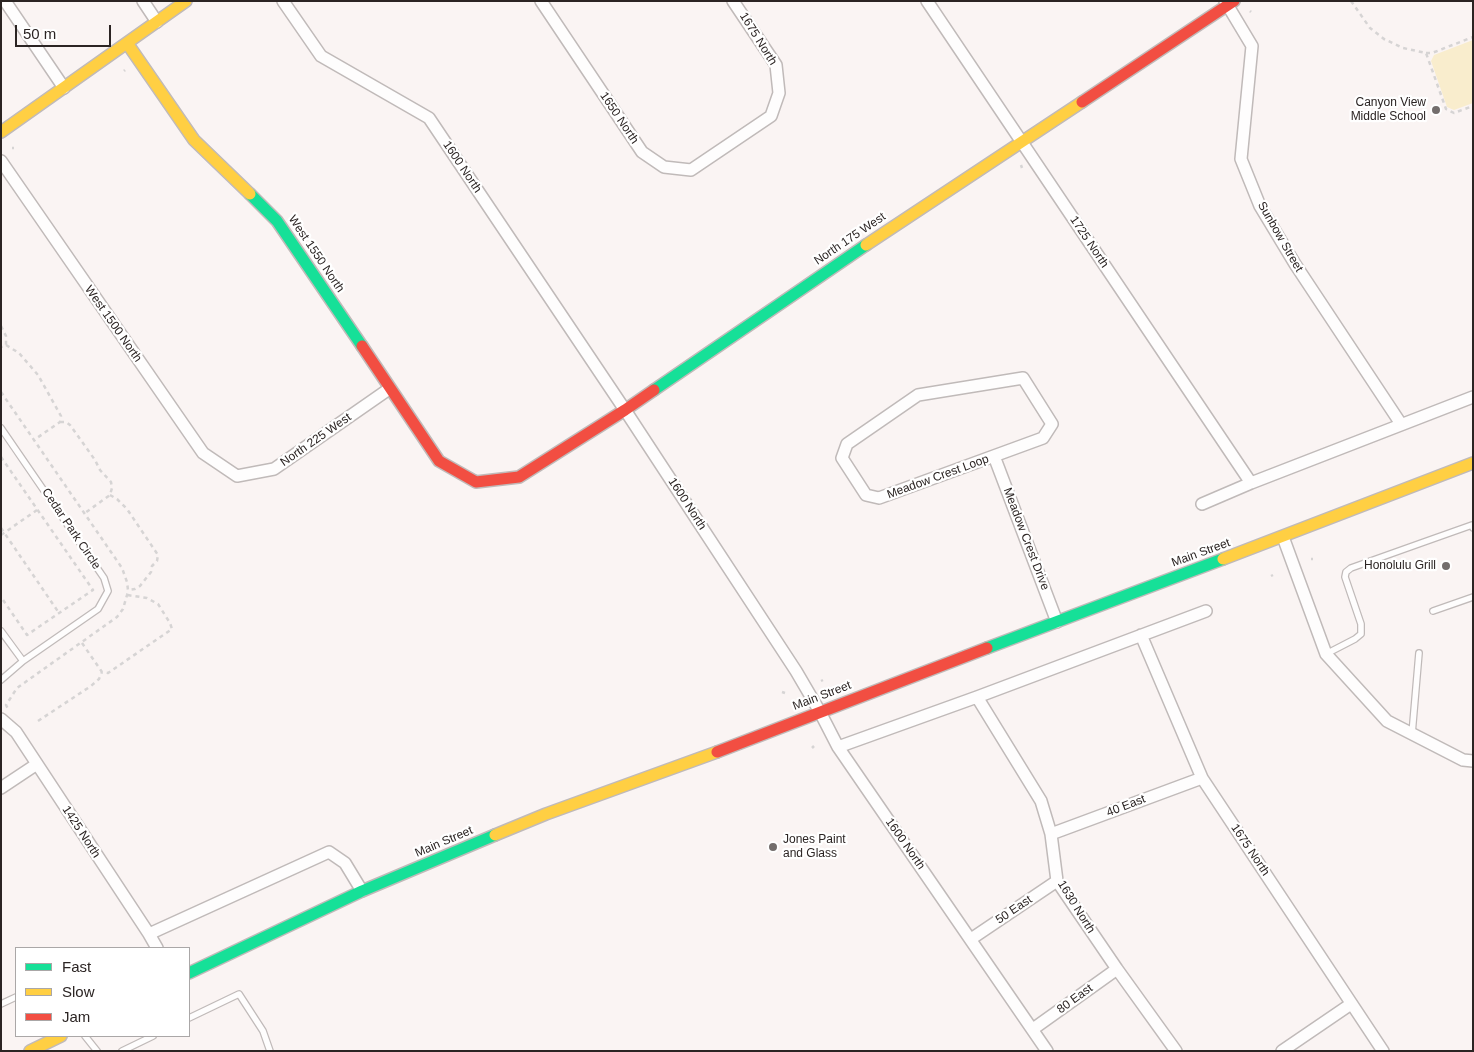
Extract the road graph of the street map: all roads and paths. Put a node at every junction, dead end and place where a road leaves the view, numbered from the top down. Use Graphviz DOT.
graph roads {
  1 [pos="5,1"];
  2 [pos="143,1"];
  3 [pos="186,1"];
  4 [pos="283,1"];
  5 [pos="541,1"];
  6 [pos="733,1"];
  7 [pos="927,1"];
  8 [pos="1351,1"];
  9 [pos="1229,3"];
  10 [pos="157,22"];
  11 [pos="1473,37"];
  12 [pos="127,44"];
  13 [pos="1426,53"];
  14 [pos="64,88"];
  15 [pos="1473,106"];
  16 [pos="1,132"];
  17 [pos="1022,141"];
  18 [pos="729,145"];
  19 [pos="1,161"];
  20 [pos="1,326"];
  21 [pos="6,344"];
  22 [pos="1,347"];
  23 [pos="389,389"];
  24 [pos="1,392"];
  25 [pos="1473,397"];
  26 [pos="625,410"];
  27 [pos="60,422"];
  28 [pos="1401,424"];
  29 [pos="1,428"];
  30 [pos="34,440"];
  31 [pos="994,456"];
  32 [pos="1,457"];
  33 [pos="1473,462"];
  34 [pos="237,476"];
  35 [pos="476,482"];
  36 [pos="1251,483"];
  37 [pos="110,495"];
  38 [pos="1202,504"];
  39 [pos="37,510"];
  40 [pos="85,514"];
  41 [pos="1472,526"];
  42 [pos="1,528"];
  43 [pos="3,534"];
  44 [pos="1283,537"];
  45 [pos="128,590"];
  46 [pos="127,595"];
  47 [pos="1,597"];
  48 [pos="1473,597"];
  49 [pos="1206,611"];
  50 [pos="1433,612"];
  51 [pos="59,613"];
  52 [pos="1057,622"];
  53 [pos="1,630"];
  54 [pos="1141,635"];
  55 [pos="82,643"];
  56 [pos="1419,653"];
  57 [pos="1326,654"];
  58 [pos="23,662"];
  59 [pos="102,672"];
  60 [pos="1,680"];
  61 [pos="977,697"];
  62 [pos="11,712"];
  63 [pos="820,712"];
  64 [pos="1,719"];
  65 [pos="38,721"];
  66 [pos="1412,734"];
  67 [pos="838,747"];
  68 [pos="1473,760"];
  69 [pos="36,764"];
  70 [pos="1202,778"];
  71 [pos="1,788"];
  72 [pos="1051,834"];
  73 [pos="1057,881"];
  74 [pos="362,892"];
  75 [pos="149,934"];
  76 [pos="971,939"];
  77 [pos="156,947"];
  78 [pos="1117,969"];
  79 [pos="190,973"];
  80 [pos="15,997"];
  81 [pos="1,1004"];
  82 [pos="1352,1004"];
  83 [pos="190,1018"];
  84 [pos="1033,1029"];
  85 [pos="59,1037"];
  86 [pos="86,1037"];
  87 [pos="151,1037"];
  88 [pos="30,1051"];
  89 [pos="97,1051"];
  90 [pos="122,1051"];
  91 [pos="270,1051"];
  92 [pos="1047,1051"];
  93 [pos="1176,1051"];
  94 [pos="1282,1051"];
  95 [pos="1382,1051"];
  1 -- 14 [label="street"];
  2 -- 10 [label="street"];
  3 -- 10 [label="street"];
  4 -- 26 [label="street, 1600 North"];
  5 -- 18 [label="street, 1650 North"];
  6 -- 18 [label="street, 1675 North"];
  7 -- 17 [label="street, 1725 North"];
  8 -- 13 [label="path"];
  9 -- 17 [label="street, North 175 West"];
  9 -- 28 [label="street, Sunbow Street"];
  10 -- 12 [label="street"];
  11 -- 13 [label="path"];
  12 -- 14 [label="street"];
  12 -- 23 [label="street, West 1550 North"];
  13 -- 15 [label="path"];
  14 -- 16 [label="street"];
  17 -- 26 [label="street, North 175 West"];
  17 -- 36 [label="street, 1725 North"];
  19 -- 34 [label="street, West 1500 North"];
  20 -- 21 [label="path"];
  21 -- 22 [label="path"];
  21 -- 27 [label="path"];
  23 -- 34 [label="street, North 225 West"];
  23 -- 35 [label="street, West 1550 North"];
  24 -- 30 [label="path"];
  25 -- 28 [label="street"];
  26 -- 35 [label="street, North 175 West"];
  26 -- 63 [label="street, 1600 North"];
  27 -- 30 [label="path"];
  27 -- 37 [label="path"];
  28 -- 36 [label="street"];
  29 -- 58 [label="lane, Cedar Park Circle"];
  30 -- 40 [label="path"];
  31 -- 31 [label="street, Meadow Crest Loop"];
  31 -- 52 [label="street, Meadow Crest Drive"];
  32 -- 39 [label="path"];
  33 -- 44 [label="street, Main Street"];
  36 -- 38 [label="street"];
  37 -- 40 [label="path"];
  37 -- 45 [label="path"];
  39 -- 43 [label="path"];
  39 -- 51 [label="path"];
  40 -- 45 [label="path"];
  41 -- 57 [label="lane"];
  42 -- 43 [label="path"];
  43 -- 51 [label="path"];
  44 -- 52 [label="street, Main Street"];
  44 -- 57 [label="street"];
  45 -- 46 [label="path"];
  46 -- 55 [label="path"];
  46 -- 59 [label="path"];
  47 -- 51 [label="path"];
  48 -- 50 [label="lane"];
  49 -- 54 [label="street"];
  52 -- 63 [label="street, Main Street"];
  53 -- 58 [label="lane"];
  54 -- 61 [label="street"];
  54 -- 70 [label="street, 1675 North"];
  55 -- 59 [label="path"];
  55 -- 62 [label="path"];
  56 -- 66 [label="lane"];
  57 -- 66 [label="street"];
  58 -- 60 [label="lane, Cedar Park Circle"];
  59 -- 65 [label="path"];
  61 -- 67 [label="street"];
  61 -- 72 [label="street, 1630 North"];
  63 -- 67 [label="street, 1600 North"];
  63 -- 74 [label="street, Main Street"];
  64 -- 69 [label="street, 1425 North"];
  66 -- 68 [label="street"];
  67 -- 76 [label="street, 1600 North"];
  69 -- 71 [label="street"];
  69 -- 75 [label="street, 1425 North"];
  70 -- 72 [label="street, 40 East"];
  70 -- 82 [label="street, 1675 North"];
  72 -- 73 [label="street, 1630 North"];
  73 -- 76 [label="street, 50 East"];
  73 -- 78 [label="street, 1630 North"];
  74 -- 75 [label="street"];
  74 -- 79 [label="street, Main Street"];
  75 -- 77 [label="street, 1425 North"];
  76 -- 84 [label="street, 1600 North"];
  78 -- 84 [label="street, 80 East"];
  78 -- 93 [label="street, 1630 North"];
  80 -- 81 [label="lane"];
  82 -- 94 [label="street"];
  82 -- 95 [label="street, 1675 North"];
  83 -- 91 [label="lane"];
  84 -- 92 [label="street, 1600 North"];
  85 -- 88 [label="street"];
  86 -- 89 [label="lane"];
  87 -- 90 [label="lane"];
}
